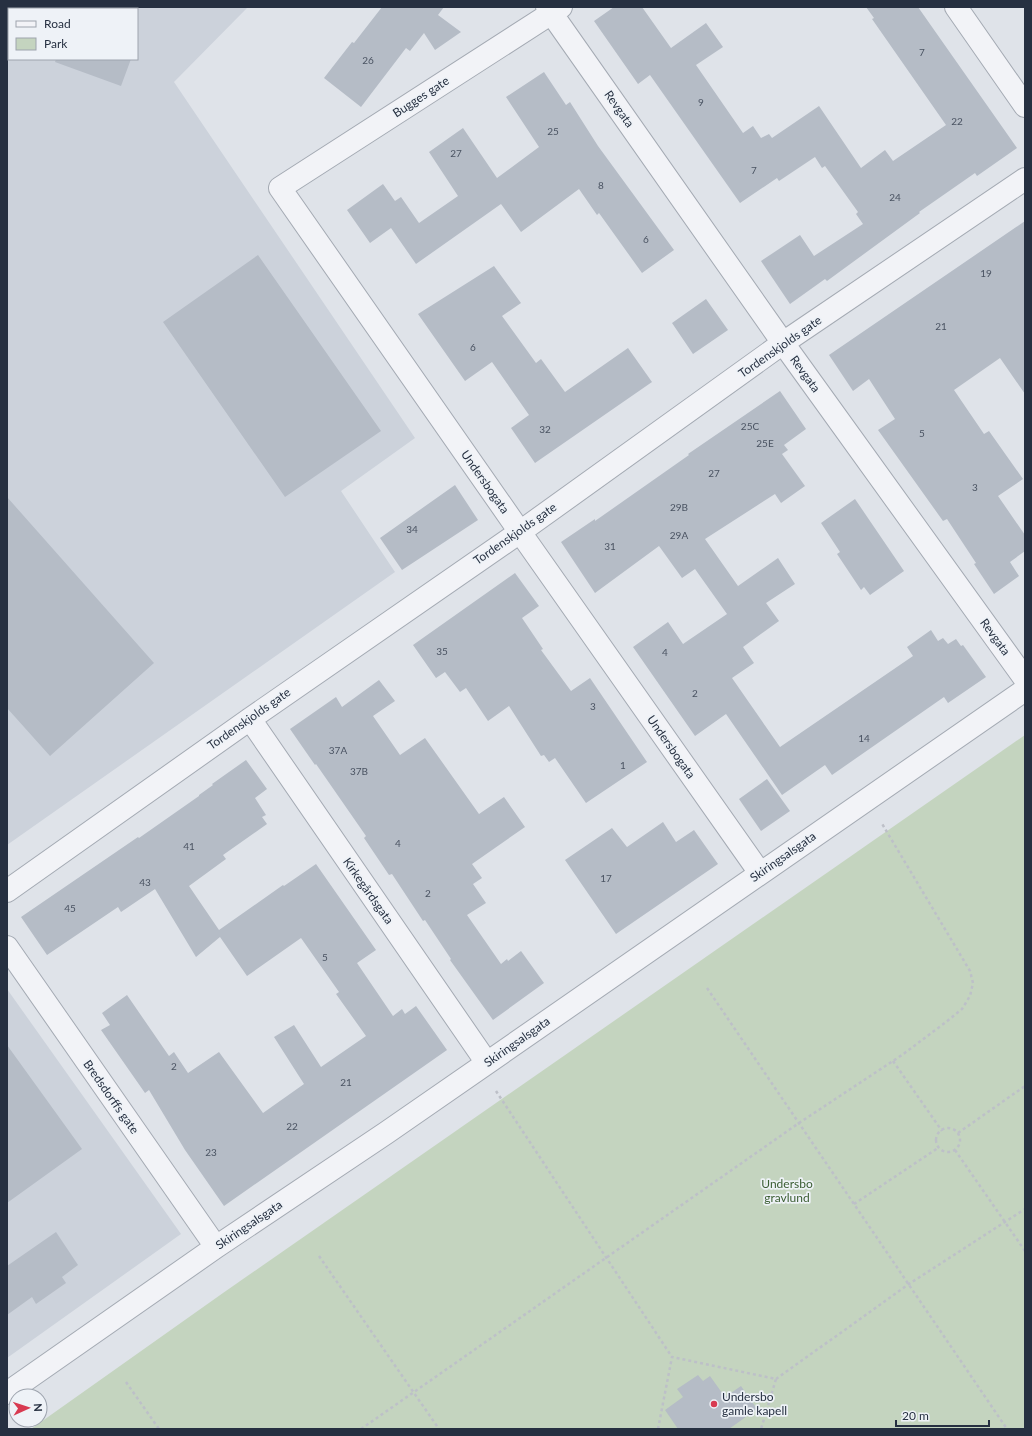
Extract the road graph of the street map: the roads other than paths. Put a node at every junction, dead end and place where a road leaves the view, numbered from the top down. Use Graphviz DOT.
graph roads {
  1 [pos="956,7"];
  2 [pos="553,9"];
  3 [pos="1025,106"];
  4 [pos="1025,179"];
  5 [pos="280,188"];
  6 [pos="783,344"];
  7 [pos="520,532"];
  8 [pos="1025,679"];
  9 [pos="1025,690"];
  10 [pos="250,718"];
  11 [pos="760,873"];
  12 [pos="7,891"];
  13 [pos="7,947"];
  14 [pos="484,1065"];
  15 [pos="216,1247"];
  16 [pos="7,1393"];
  1 -- 3 [label="street"];
  2 -- 5 [label="street, Bugges gate"];
  2 -- 6 [label="street, Revgata"];
  4 -- 6 [label="street, Tordenskjolds gate"];
  5 -- 7 [label="street, Undersbogata"];
  6 -- 7 [label="street, Tordenskjolds gate"];
  6 -- 8 [label="street, Revgata"];
  7 -- 10 [label="street, Tordenskjolds gate"];
  7 -- 11 [label="street, Undersbogata"];
  9 -- 11 [label="street, Skiringsalsgata"];
  10 -- 12 [label="street, Tordenskjolds gate"];
  10 -- 14 [label="street, Kirkegårdsgata"];
  11 -- 14 [label="street, Skiringsalsgata"];
  13 -- 15 [label="street, Bredsdorffs gate"];
  14 -- 15 [label="street, Skiringsalsgata"];
  15 -- 16 [label="street, Skiringsalsgata"];
}
